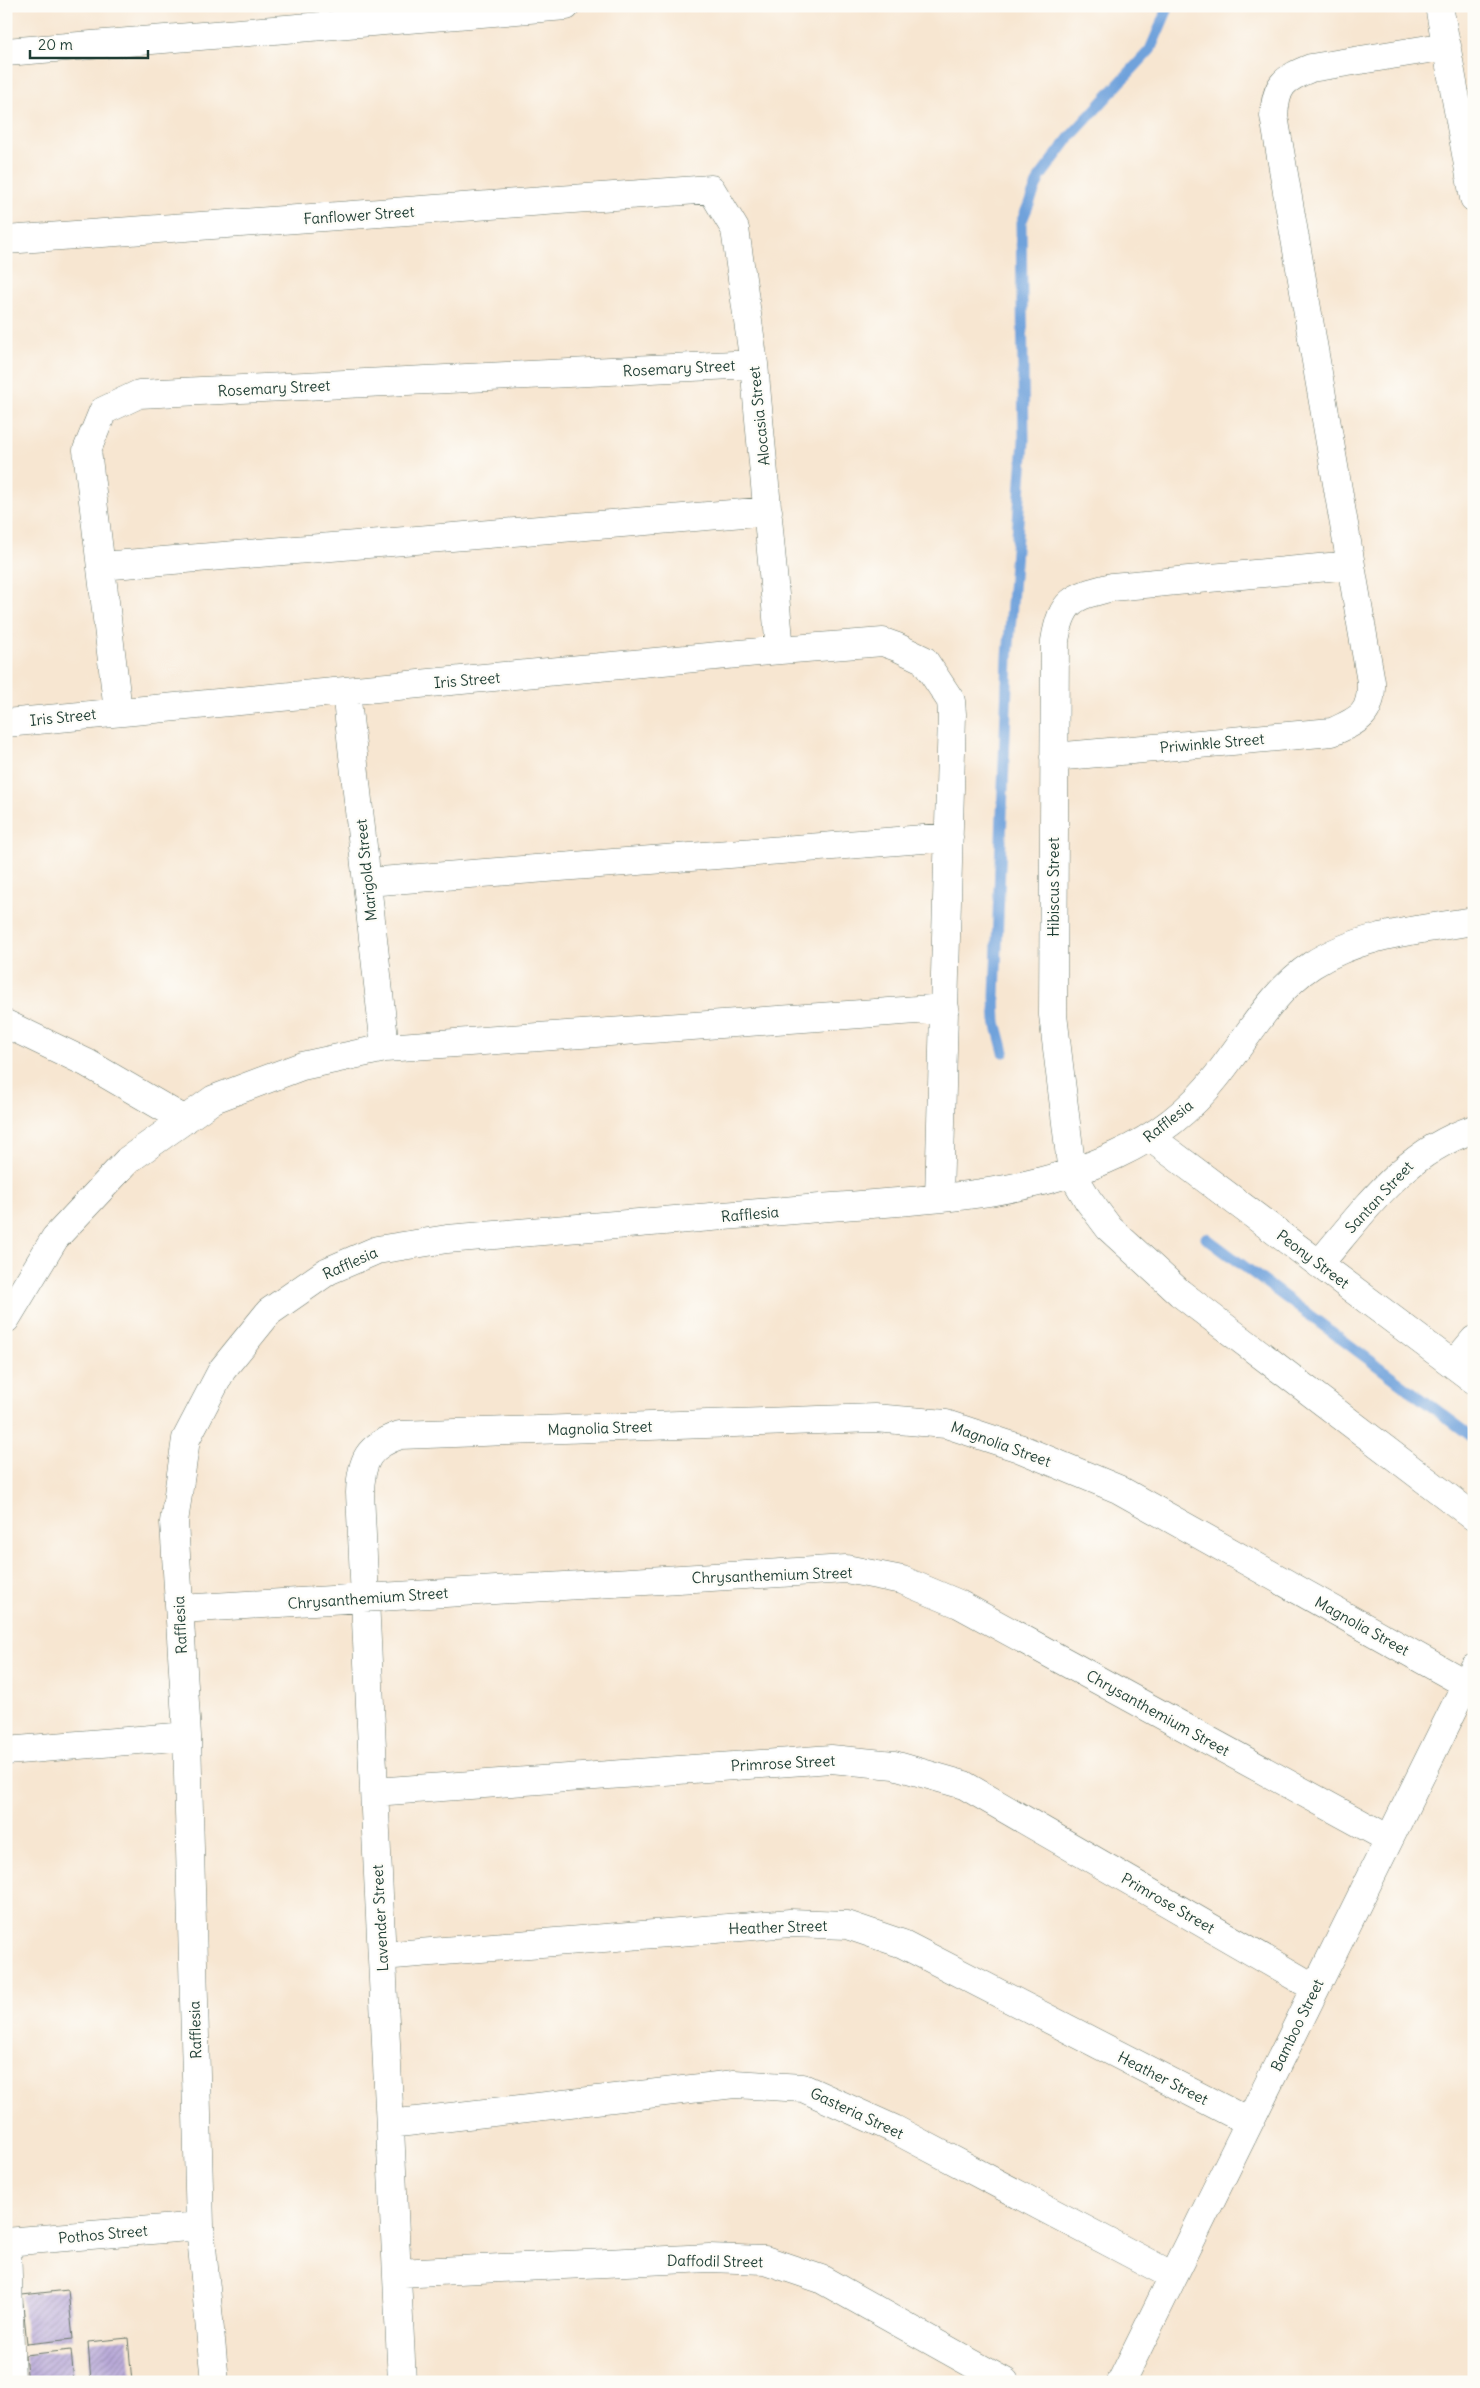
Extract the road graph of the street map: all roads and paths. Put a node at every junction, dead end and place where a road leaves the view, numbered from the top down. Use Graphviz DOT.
graph roads {
  1 [pos="566,6"];
  2 [pos="1439,6"];
  3 [pos="1447,46"];
  4 [pos="6,52"];
  5 [pos="711,189"];
  6 [pos="1474,198"];
  7 [pos="6,240"];
  8 [pos="754,364"];
  9 [pos="768,511"];
  10 [pos="1350,565"];
  11 [pos="101,566"];
  12 [pos="780,650"];
  13 [pos="346,691"];
  14 [pos="118,711"];
  15 [pos="6,723"];
  16 [pos="1054,757"];
  17 [pos="949,837"];
  18 [pos="367,882"];
  19 [pos="1474,921"];
  20 [pos="945,1008"];
  21 [pos="6,1024"];
  22 [pos="386,1048"];
  23 [pos="185,1120"];
  24 [pos="1474,1129"];
  25 [pos="1151,1138"];
  26 [pos="1072,1173"];
  27 [pos="939,1198"];
  28 [pos="1319,1264"];
  29 [pos="6,1319"];
  30 [pos="1474,1340"];
  31 [pos="1464,1372"];
  32 [pos="368,1455"];
  33 [pos="1474,1517"];
  34 [pos="365,1598"];
  35 [pos="180,1609"];
  36 [pos="1470,1676"];
  37 [pos="187,1736"];
  38 [pos="6,1751"];
  39 [pos="374,1792"];
  40 [pos="1389,1839"];
  41 [pos="382,1956"];
  42 [pos="1315,1988"];
  43 [pos="1249,2122"];
  44 [pos="390,2124"];
  45 [pos="200,2226"];
  46 [pos="7,2242"];
  47 [pos="397,2273"];
  48 [pos="1173,2276"];
  49 [pos="11,2382"];
  50 [pos="215,2382"];
  51 [pos="402,2382"];
  52 [pos="1005,2382"];
  53 [pos="1121,2382"];
  1 -- 4 [label="street"];
  2 -- 3 [label="street"];
  3 -- 6 [label="street"];
  3 -- 10 [label="street"];
  5 -- 7 [label="street, Fanflower Street"];
  5 -- 8 [label="street, Alocasia Street"];
  8 -- 9 [label="street, Alocasia Street"];
  8 -- 11 [label="street, Rosemary Street"];
  9 -- 11 [label="street"];
  9 -- 12 [label="street, Alocasia Street"];
  10 -- 16 [label="street, Hibiscus Street"];
  10 -- 16 [label="street, Priwinkle Street"];
  11 -- 14 [label="street, Rosemary Street"];
  12 -- 13 [label="street, Iris Street"];
  12 -- 17 [label="street, Iris Street"];
  13 -- 14 [label="street, Iris Street"];
  13 -- 18 [label="street, Marigold Street"];
  14 -- 15 [label="street, Iris Street"];
  16 -- 26 [label="street, Hibiscus Street"];
  17 -- 18 [label="street"];
  17 -- 20 [label="street"];
  18 -- 22 [label="street, Marigold Street"];
  19 -- 25 [label="street, Rafflesia"];
  20 -- 22 [label="street"];
  20 -- 27 [label="street"];
  21 -- 23 [label="street"];
  22 -- 23 [label="street"];
  23 -- 29 [label="street"];
  24 -- 28 [label="street, Santan Street"];
  25 -- 26 [label="street, Rafflesia"];
  25 -- 28 [label="street, Peony Street"];
  26 -- 27 [label="street, Rafflesia"];
  26 -- 33 [label="street"];
  27 -- 35 [label="street, Rafflesia"];
  28 -- 31 [label="street, Peony Street"];
  30 -- 31 [label="street"];
  32 -- 34 [label="street, Lavender Street"];
  32 -- 36 [label="street, Magnolia Street"];
  34 -- 35 [label="street, Chrysanthemium Street"];
  34 -- 39 [label="street, Lavender Street"];
  34 -- 40 [label="street, Chrysanthemium Street"];
  35 -- 37 [label="street, Rafflesia"];
  36 -- 40 [label="street, Bamboo Street"];
  37 -- 38 [label="street"];
  37 -- 45 [label="street, Rafflesia"];
  39 -- 41 [label="street, Lavender Street"];
  39 -- 42 [label="street, Primrose Street"];
  40 -- 42 [label="street, Bamboo Street"];
  41 -- 43 [label="street, Heather Street"];
  41 -- 44 [label="street, Lavender Street"];
  42 -- 43 [label="street, Bamboo Street"];
  43 -- 48 [label="street, Bamboo Street"];
  44 -- 47 [label="street, Lavender Street"];
  44 -- 48 [label="street, Gasteria Street"];
  45 -- 46 [label="street, Pothos Street"];
  45 -- 50 [label="street, Rafflesia"];
  46 -- 49 [label="street"];
  47 -- 51 [label="street, Lavender Street"];
  47 -- 52 [label="street, Daffodil Street"];
  48 -- 53 [label="street, Bamboo Street"];
}
